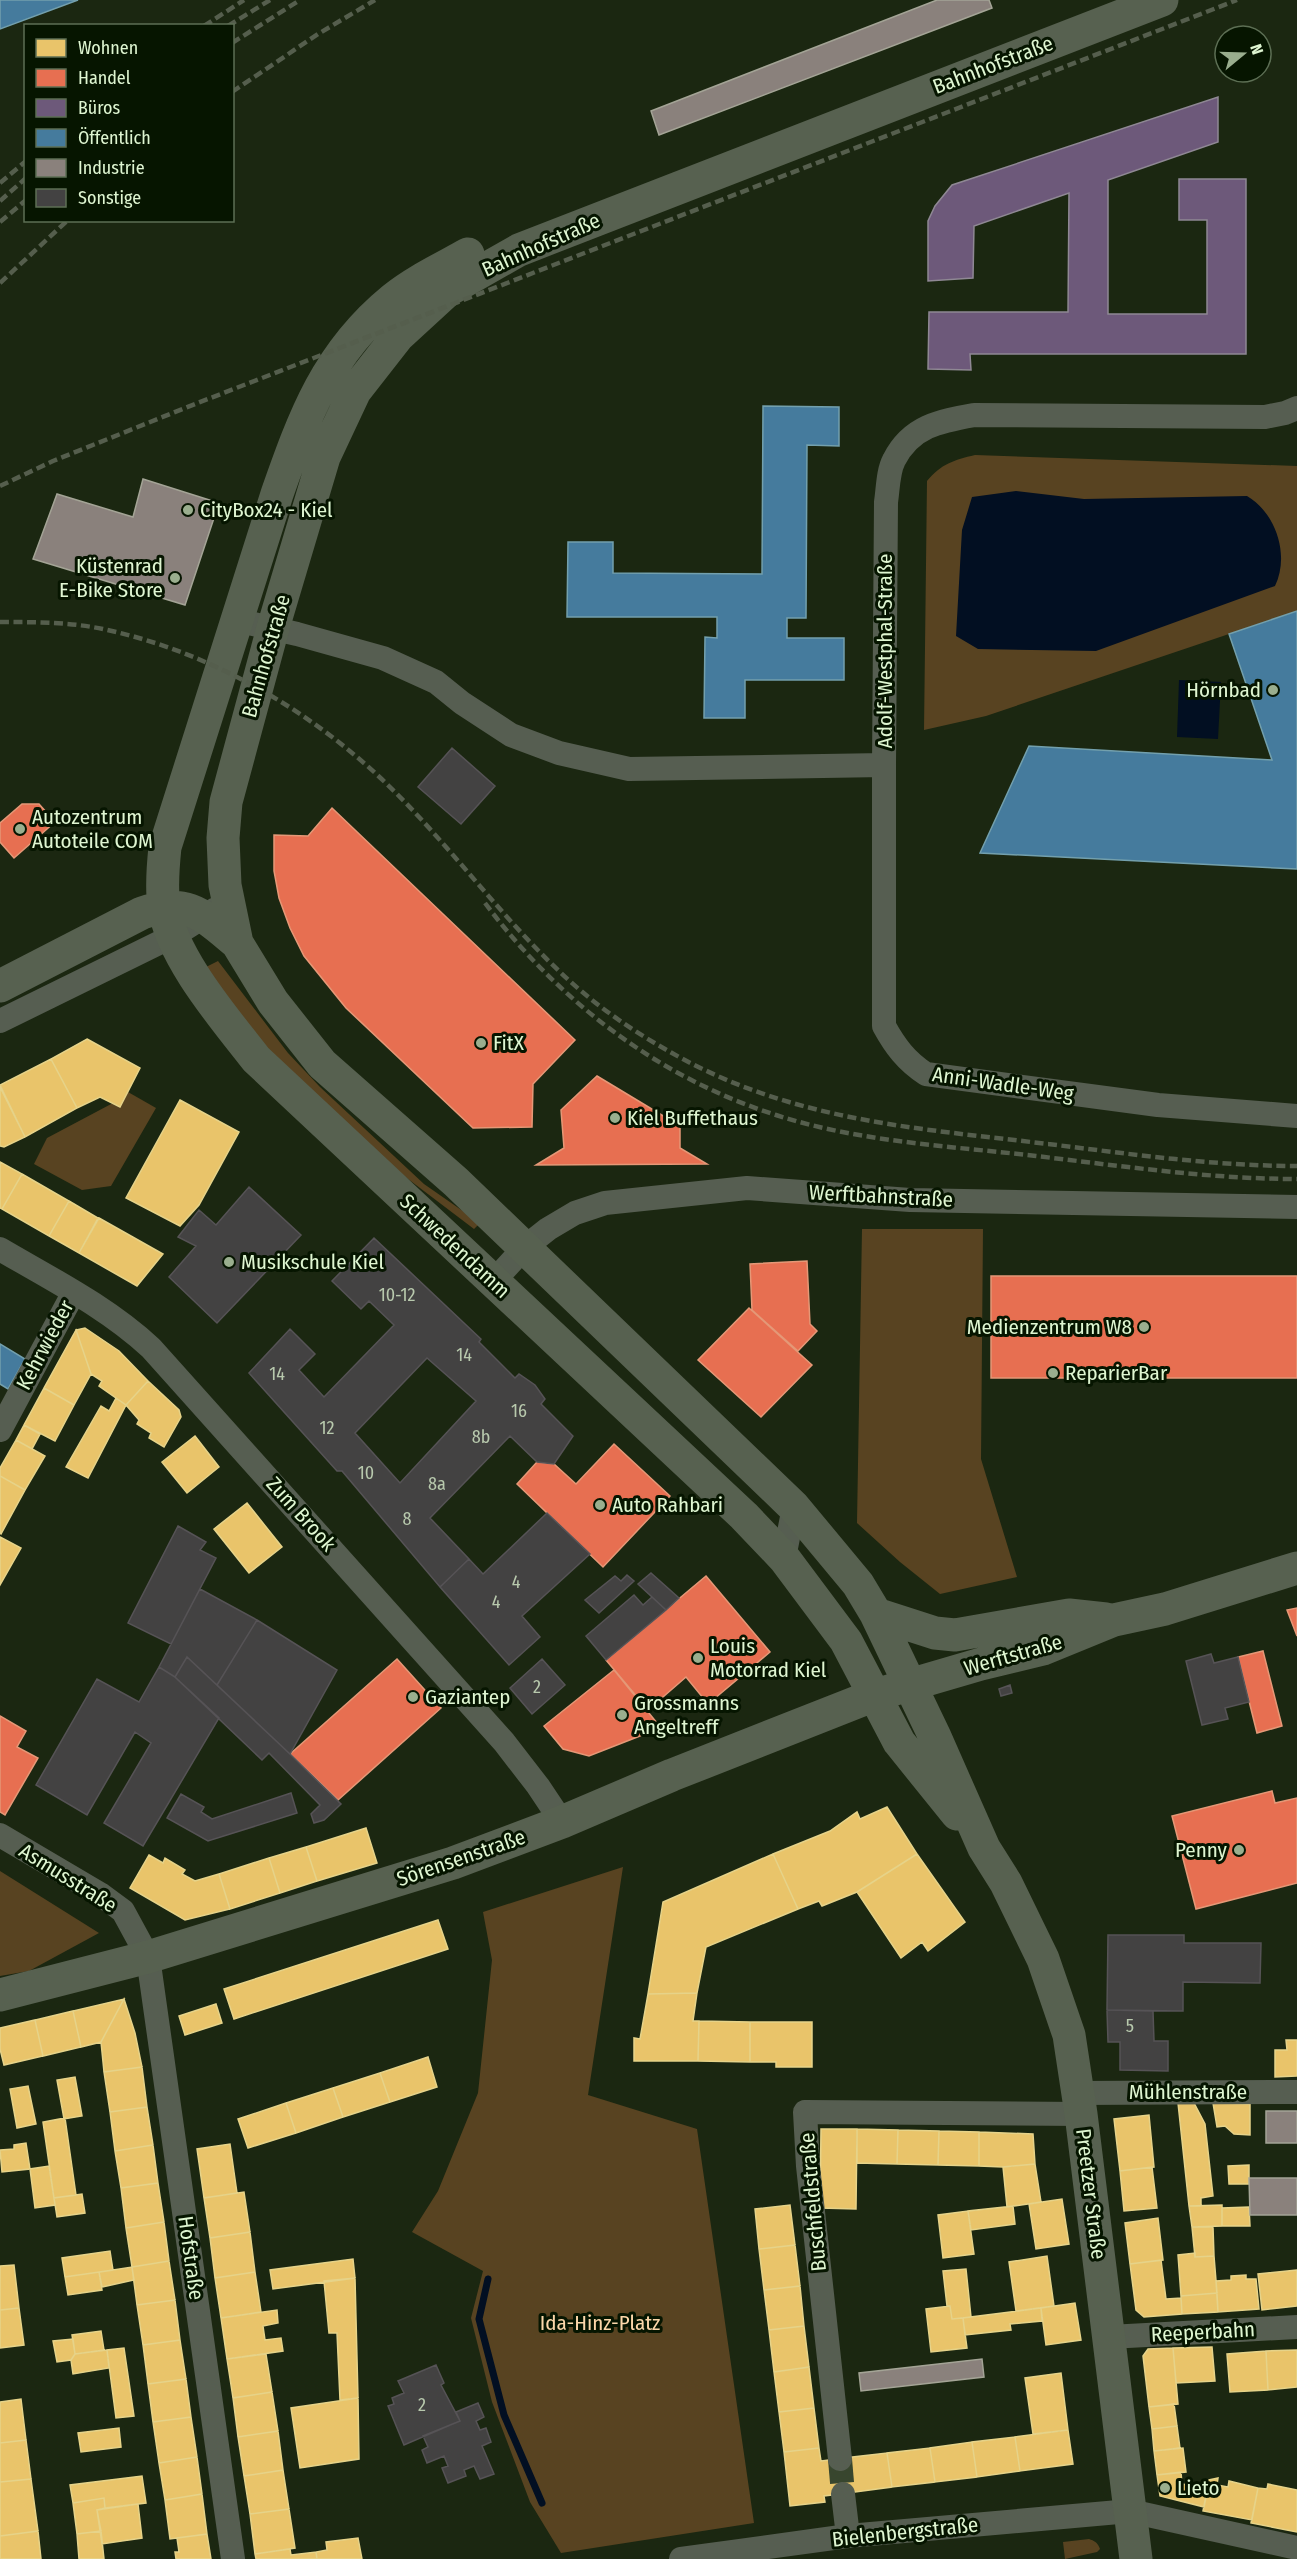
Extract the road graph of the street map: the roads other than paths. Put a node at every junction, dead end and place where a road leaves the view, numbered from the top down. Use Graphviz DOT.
graph roads {
  1 [pos="1099,0"];
  2 [pos="1162,0"];
  3 [pos="1297,408"];
  4 [pos="236,620"];
  5 [pos="273,628"];
  6 [pos="884,765"];
  7 [pos="216,906"];
  8 [pos="168,921"];
  9 [pos="0,986"];
  10 [pos="0,1021"];
  11 [pos="1297,1116"];
  12 [pos="1297,1207"];
  13 [pos="524,1248"];
  14 [pos="0,1249"];
  15 [pos="493,1282"];
  16 [pos="74,1292"];
  17 [pos="0,1430"];
  18 [pos="794,1507"];
  19 [pos="784,1558"];
  20 [pos="1297,1568"];
  21 [pos="876,1614"];
  22 [pos="1114,1620"];
  23 [pos="955,1635"];
  24 [pos="907,1678"];
  25 [pos="875,1695"];
  26 [pos="562,1822"];
  27 [pos="0,1835"];
  28 [pos="984,1848"];
  29 [pos="148,1957"];
  30 [pos="0,1995"];
  31 [pos="1297,2092"];
  32 [pos="1080,2104"];
  33 [pos="1297,2327"];
  34 [pos="1109,2337"];
  35 [pos="840,2459"];
  36 [pos="843,2494"];
  37 [pos="1130,2511"];
  38 [pos="848,2536"];
  39 [pos="1297,2548"];
  40 [pos="233,2559"];
  41 [pos="681,2559"];
  42 [pos="1136,2559"];
  1 -- 4 [label="main road, Bahnhofstraße"];
  2 -- 5 [label="main road, Bahnhofstraße"];
  3 -- 6 [label="street, Adolf-Westphal-Straße"];
  4 -- 5 [label="street, Adolf-Westphal-Straße"];
  4 -- 8 [label="main road, Bahnhofstraße"];
  5 -- 6 [label="street, Adolf-Westphal-Straße"];
  5 -- 7 [label="main road, Bahnhofstraße"];
  6 -- 11 [label="street, Anni-Wadle-Weg"];
  7 -- 8 [label="main road"];
  7 -- 13 [label="main road"];
  8 -- 9 [label="main road"];
  8 -- 10 [label="street"];
  8 -- 15 [label="main road, Schwedendamm"];
  12 -- 13 [label="street, Werftbahnstraße"];
  13 -- 15 [label="street, Werftbahnstraße"];
  13 -- 18 [label="main road"];
  14 -- 16 [label="street, Zum Brook"];
  15 -- 19 [label="main road, Schwedendamm"];
  16 -- 17 [label="street, Kehrwieder"];
  16 -- 26 [label="street, Zum Brook"];
  18 -- 19 [label="street"];
  18 -- 21 [label="main road"];
  19 -- 25 [label="main road, Schwedendamm"];
  20 -- 22 [label="main road, Werftstraße"];
  21 -- 23 [label="main road, Werftstraße"];
  21 -- 24 [label="main road"];
  22 -- 23 [label="main road, Werftstraße"];
  22 -- 24 [label="main road, Werftstraße"];
  23 -- 24 [label="main road, Werftstraße"];
  24 -- 25 [label="main road, Sörensenstraße"];
  24 -- 28 [label="main road, Preetzer Straße"];
  25 -- 26 [label="main road, Sörensenstraße"];
  25 -- 28 [label="main road, Preetzer Straße"];
  26 -- 29 [label="main road, Sörensenstraße"];
  27 -- 29 [label="street, Asmusstraße"];
  28 -- 32 [label="main road, Preetzer Straße"];
  29 -- 30 [label="main road, Sörensenstraße"];
  29 -- 40 [label="street, Hofstraße"];
  31 -- 32 [label="street, Mühlenstraße"];
  32 -- 34 [label="main road, Preetzer Straße"];
  32 -- 35 [label="street, Buschfeldstraße"];
  33 -- 34 [label="street, Reeperbahn"];
  34 -- 37 [label="main road, Preetzer Straße"];
  36 -- 38 [label="street"];
  37 -- 38 [label="street, Bielenbergstraße"];
  37 -- 39 [label="street, Bielenbergstraße"];
  37 -- 42 [label="main road, Preetzer Straße"];
  38 -- 41 [label="street, Bielenbergstraße"];
}
